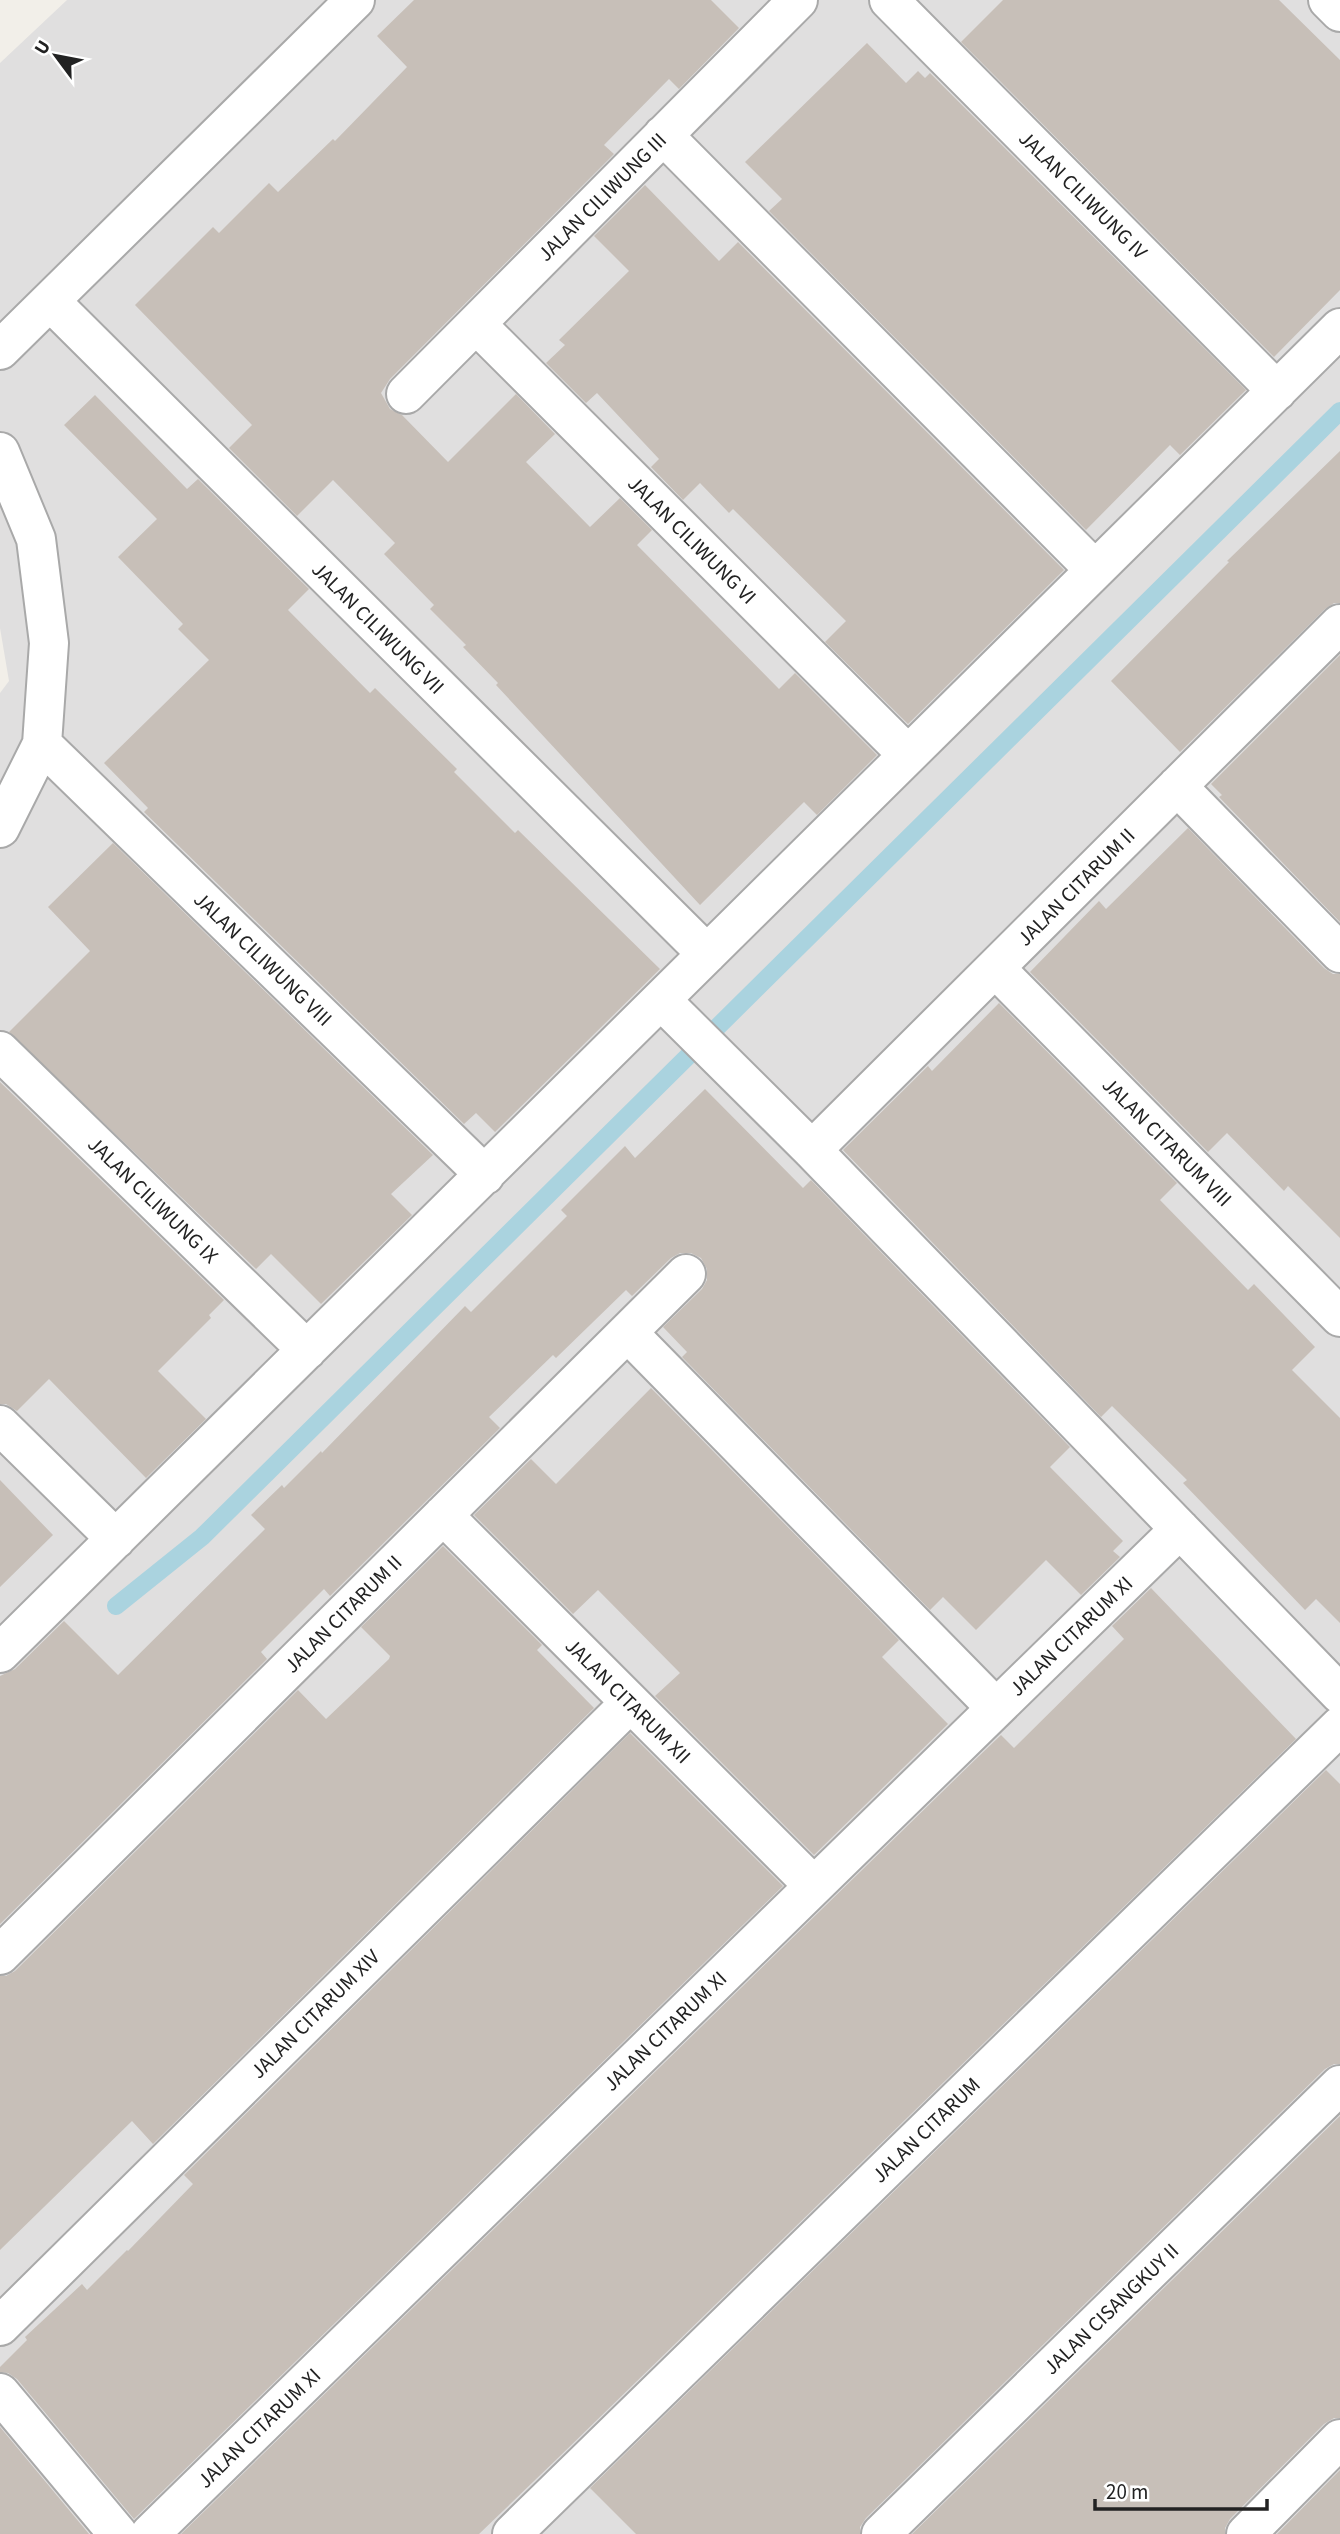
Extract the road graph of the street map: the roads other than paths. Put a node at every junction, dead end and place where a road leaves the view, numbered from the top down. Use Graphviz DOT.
graph roads {
  1 [pos="355,0"];
  2 [pos="798,0"];
  3 [pos="889,0"];
  4 [pos="1328,0"];
  5 [pos="1340,12"];
  6 [pos="663,135"];
  7 [pos="50,301"];
  8 [pos="476,324"];
  9 [pos="1340,328"];
  10 [pos="0,350"];
  11 [pos="1277,391"];
  12 [pos="406,394"];
  13 [pos="0,452"];
  14 [pos="1096,570"];
  15 [pos="1340,624"];
  16 [pos="42,744"];
  17 [pos="908,755"];
  18 [pos="1177,786"];
  19 [pos="0,828"];
  20 [pos="1340,953"];
  21 [pos="706,954"];
  22 [pos="995,968"];
  23 [pos="672,1011"];
  24 [pos="0,1051"];
  25 [pos="812,1150"];
  26 [pos="485,1175"];
  27 [pos="686,1274"];
  28 [pos="1340,1317"];
  29 [pos="628,1333"];
  30 [pos="307,1350"];
  31 [pos="0,1424"];
  32 [pos="443,1516"];
  33 [pos="1180,1529"];
  34 [pos="116,1539"];
  35 [pos="0,1653"];
  36 [pos="1340,1693"];
  37 [pos="630,1703"];
  38 [pos="996,1709"];
  39 [pos="1340,1726"];
  40 [pos="814,1886"];
  41 [pos="0,1955"];
  42 [pos="1340,2085"];
  43 [pos="0,2326"];
  44 [pos="0,2393"];
  45 [pos="1340,2439"];
  46 [pos="118,2534"];
  47 [pos="150,2534"];
  48 [pos="512,2534"];
  49 [pos="881,2534"];
  50 [pos="1246,2534"];
  1 -- 7 [label="street"];
  2 -- 6 [label="street, JALAN CILIWUNG III"];
  3 -- 11 [label="street, JALAN CILIWUNG IV"];
  4 -- 5 [label="street"];
  6 -- 8 [label="street, JALAN CILIWUNG III"];
  6 -- 14 [label="street"];
  7 -- 10 [label="street"];
  7 -- 21 [label="street, JALAN CILIWUNG VII"];
  8 -- 12 [label="street, JALAN CILIWUNG III"];
  8 -- 17 [label="street, JALAN CILIWUNG VI"];
  9 -- 11 [label="street"];
  11 -- 14 [label="street"];
  13 -- 16 [label="street"];
  14 -- 17 [label="street"];
  15 -- 18 [label="street, JALAN CITARUM II"];
  16 -- 19 [label="street"];
  16 -- 26 [label="street, JALAN CILIWUNG VIII"];
  17 -- 21 [label="street"];
  18 -- 20 [label="street"];
  18 -- 22 [label="street, JALAN CITARUM II"];
  21 -- 23 [label="street"];
  22 -- 25 [label="street, JALAN CITARUM II"];
  22 -- 28 [label="street, JALAN CITARUM VIII"];
  23 -- 25 [label="street"];
  23 -- 26 [label="street"];
  24 -- 30 [label="street, JALAN CILIWUNG IX"];
  25 -- 33 [label="street"];
  26 -- 30 [label="street"];
  27 -- 29 [label="street, JALAN CITARUM II"];
  29 -- 32 [label="street, JALAN CITARUM II"];
  29 -- 38 [label="street"];
  30 -- 34 [label="street"];
  31 -- 34 [label="street"];
  32 -- 37 [label="street, JALAN CITARUM XII"];
  32 -- 41 [label="street, JALAN CITARUM II"];
  33 -- 36 [label="street"];
  33 -- 38 [label="street, JALAN CITARUM XI"];
  34 -- 35 [label="street"];
  37 -- 40 [label="street, JALAN CITARUM XII"];
  37 -- 43 [label="street, JALAN CITARUM XIV"];
  38 -- 40 [label="street, JALAN CITARUM XI"];
  39 -- 48 [label="street, JALAN CITARUM"];
  40 -- 47 [label="street, JALAN CITARUM XI"];
  42 -- 49 [label="street, JALAN CISANGKUY II"];
  44 -- 46 [label="street"];
  45 -- 50 [label="street"];
}
